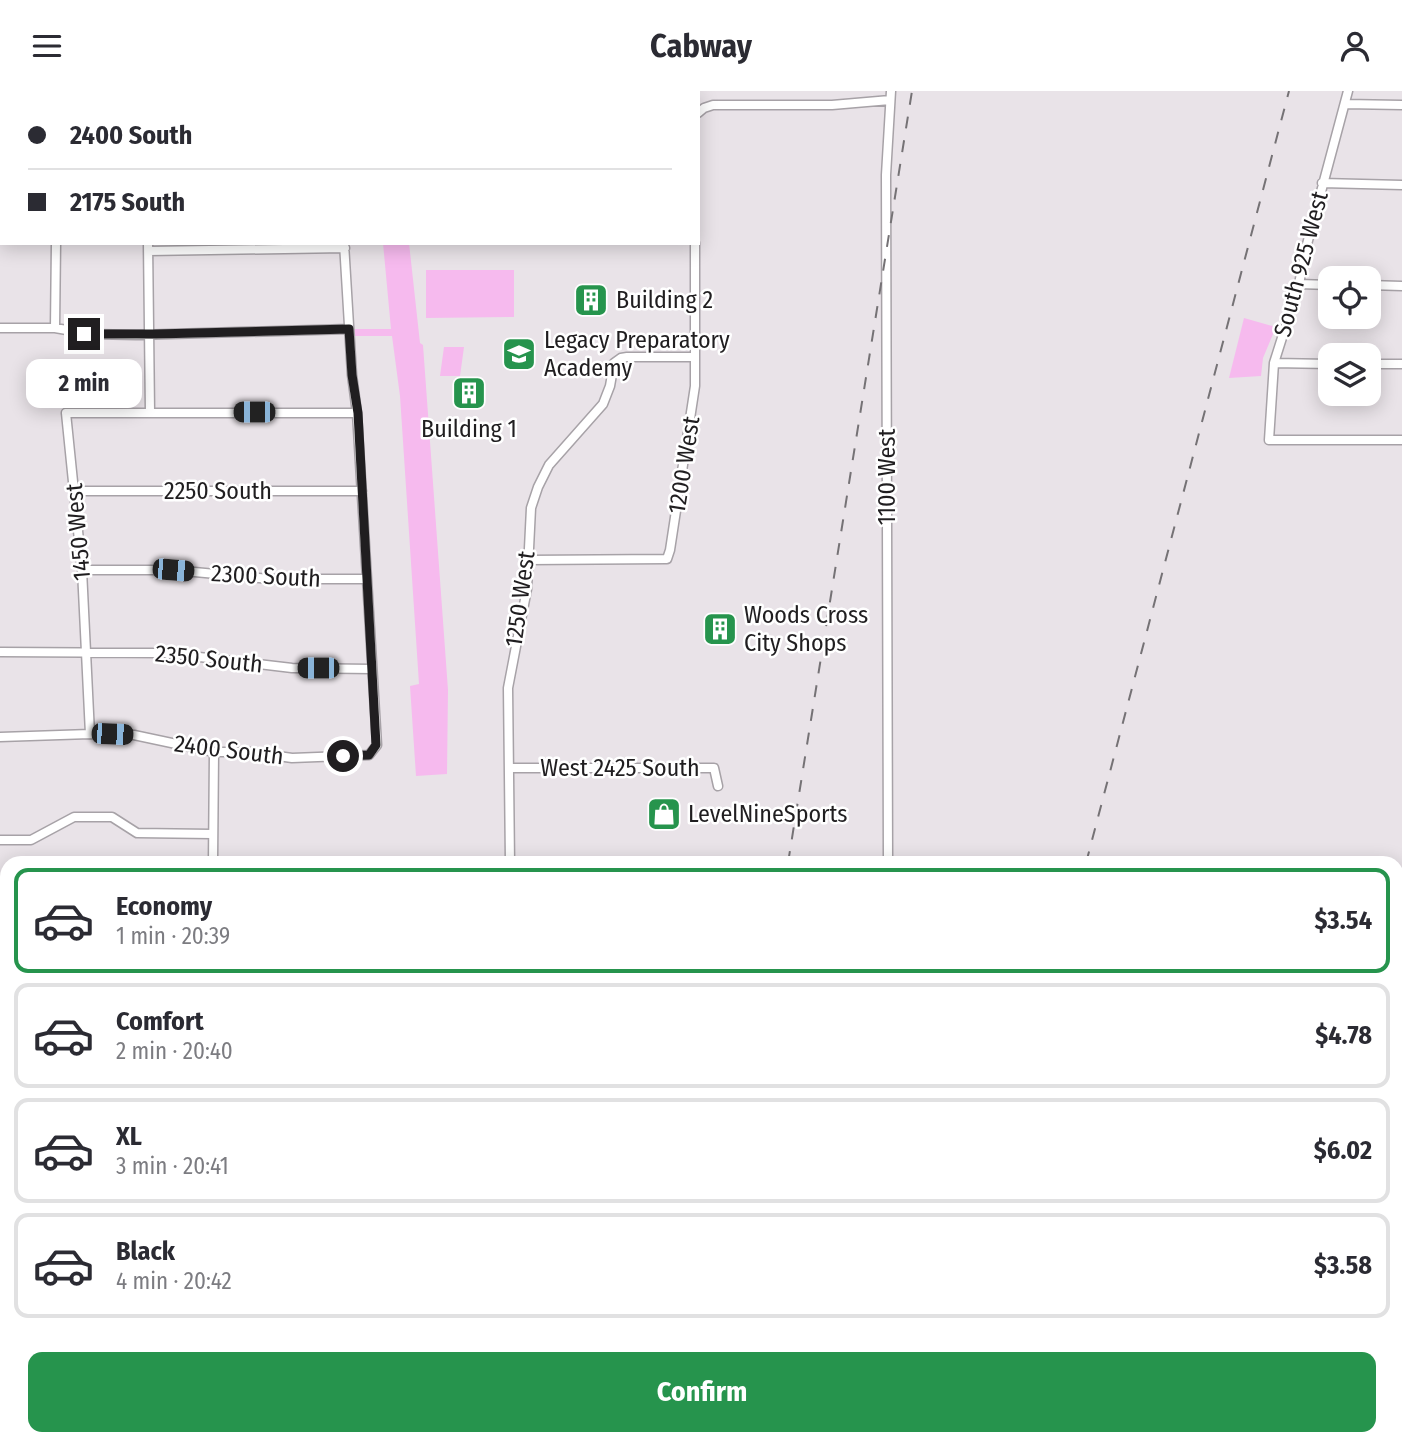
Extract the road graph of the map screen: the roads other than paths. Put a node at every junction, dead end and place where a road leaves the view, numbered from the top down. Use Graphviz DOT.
graph roads {
  1 [pos="1348,91"];
  2 [pos="891,96"];
  3 [pos="1345,104"];
  4 [pos="1402,105"];
  5 [pos="700,111"];
  6 [pos="1322,183"];
  7 [pos="1402,185"];
  8 [pos="56,245"];
  9 [pos="695,245"];
  10 [pos="345,246"];
  11 [pos="148,247"];
  12 [pos="1299,285"];
  13 [pos="1318,285"];
  14 [pos="1381,285"];
  15 [pos="1402,286"];
  16 [pos="0,328"];
  17 [pos="55,328"];
  18 [pos="349,329"];
  19 [pos="149,334"];
  20 [pos="695,357"];
  21 [pos="1273,363"];
  22 [pos="1318,364"];
  23 [pos="1381,364"];
  24 [pos="1402,364"];
  25 [pos="150,412"];
  26 [pos="358,413"];
  27 [pos="1402,440"];
  28 [pos="75,491"];
  29 [pos="362,491"];
  30 [pos="528,559"];
  31 [pos="82,570"];
  32 [pos="367,579"];
  33 [pos="87,651"];
  34 [pos="0,652"];
  35 [pos="372,669"];
  36 [pos="90,734"];
  37 [pos="2,737"];
  38 [pos="214,752"];
  39 [pos="509,768"];
  40 [pos="718,786"];
  41 [pos="212,834"];
  42 [pos="0,840"];
  43 [pos="213,856"];
  44 [pos="510,856"];
  45 [pos="888,856"];
  1 -- 3 [label="street, South 925 West"];
  2 -- 5 [label="street"];
  2 -- 45 [label="street, 1100 West"];
  3 -- 4 [label="street"];
  3 -- 6 [label="street, South 925 West"];
  6 -- 7 [label="street"];
  6 -- 12 [label="street, South 925 West"];
  8 -- 17 [label="street"];
  9 -- 20 [label="street, 1200 West"];
  10 -- 11 [label="street"];
  10 -- 18 [label="street"];
  11 -- 19 [label="street"];
  12 -- 13 [label="street"];
  12 -- 21 [label="street, South 925 West"];
  14 -- 15 [label="street"];
  16 -- 17 [label="street"];
  17 -- 19 [label="street"];
  18 -- 19 [label="street"];
  18 -- 26 [label="street"];
  19 -- 25 [label="street"];
  20 -- 30 [label="street, 1250 West"];
  20 -- 30 [label="street, 1200 West"];
  21 -- 22 [label="street"];
  21 -- 27 [label="street, South 925 West"];
  23 -- 24 [label="street"];
  25 -- 26 [label="street"];
  25 -- 28 [label="street, 1450 West"];
  26 -- 29 [label="street"];
  28 -- 29 [label="street, 2250 South"];
  28 -- 31 [label="street, 1450 West"];
  29 -- 32 [label="street"];
  30 -- 39 [label="street, 1250 West"];
  31 -- 32 [label="street, 2300 South"];
  31 -- 33 [label="street, 1450 West"];
  32 -- 35 [label="street"];
  33 -- 34 [label="street, 2350 South"];
  33 -- 35 [label="street, 2350 South"];
  33 -- 36 [label="street"];
  35 -- 38 [label="street, 2400 South"];
  36 -- 37 [label="street"];
  36 -- 38 [label="street, 2400 South"];
  38 -- 41 [label="street"];
  39 -- 40 [label="street, West 2425 South"];
  39 -- 44 [label="street, 1250 West"];
  41 -- 42 [label="street"];
  41 -- 43 [label="street"];
}
